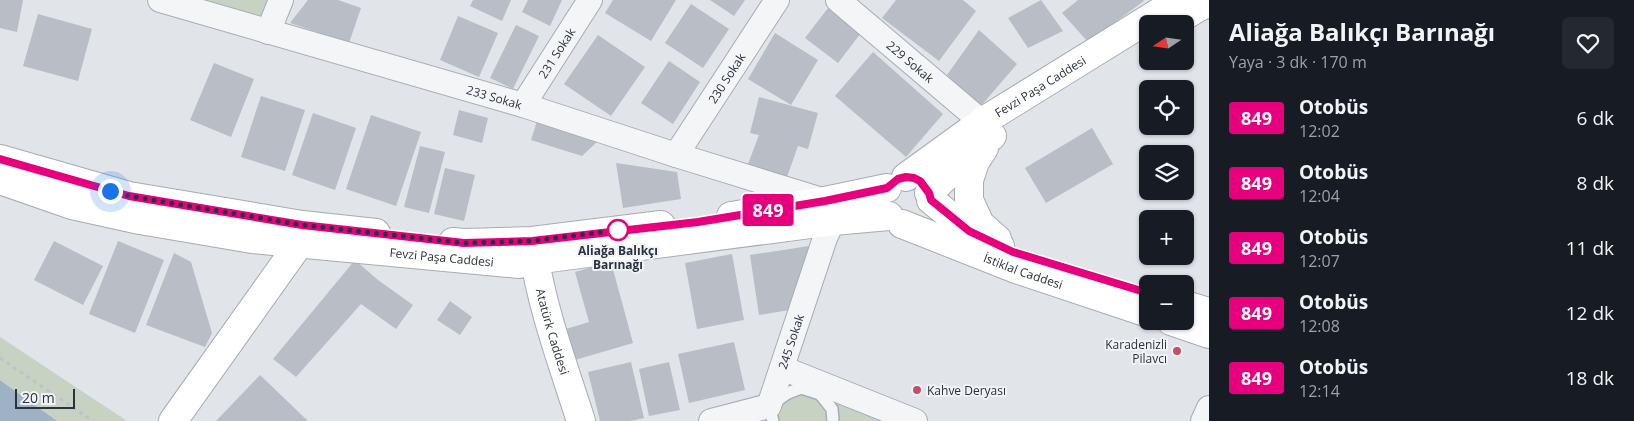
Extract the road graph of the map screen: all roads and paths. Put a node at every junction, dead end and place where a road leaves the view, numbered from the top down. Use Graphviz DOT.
graph roads {
  1 [pos="160,0"];
  2 [pos="281,0"];
  3 [pos="590,0"];
  4 [pos="777,0"];
  5 [pos="838,0"];
  6 [pos="1195,2"];
  7 [pos="1181,15"];
  8 [pos="268,32"];
  9 [pos="1139,43"];
  10 [pos="523,105"];
  11 [pos="987,129"];
  12 [pos="676,155"];
  13 [pos="0,159"];
  14 [pos="0,180"];
  15 [pos="896,182"];
  16 [pos="930,196"];
  17 [pos="829,211"];
  18 [pos="895,220"];
  19 [pos="299,244"];
  20 [pos="525,252"];
  21 [pos="1013,252"];
  22 [pos="1139,291"];
  23 [pos="1194,308"];
  24 [pos="1139,310"];
  25 [pos="1209,312"];
  26 [pos="1194,329"];
  27 [pos="1209,334"];
  28 [pos="0,358"];
  29 [pos="782,368"];
  30 [pos="1209,408"];
  31 [pos="771,414"];
  32 [pos="93,421"];
  33 [pos="173,421"];
  34 [pos="566,421"];
  35 [pos="581,421"];
  36 [pos="711,421"];
  37 [pos="833,421"];
  38 [pos="916,421"];
  39 [pos="1203,421"];
  1 -- 8 [label="street, 233 Sokak"];
  2 -- 8 [label="street"];
  3 -- 10 [label="street, 231 Sokak"];
  4 -- 12 [label="street, 230 Sokak"];
  5 -- 11 [label="street, 229 Sokak"];
  6 -- 7 [label="street, Fevzi Paşa Caddesi"];
  6 -- 11 [label="street, Fevzi Paşa Caddesi"];
  8 -- 10 [label="street, 233 Sokak"];
  9 -- 11 [label="street, Fevzi Paşa Caddesi"];
  10 -- 12 [label="street, 233 Sokak"];
  11 -- 15 [label="street, Fevzi Paşa Caddesi"];
  11 -- 16 [label="street, Fevzi Paşa Caddesi"];
  11 -- 21 [label="street"];
  12 -- 17 [label="street, 233 Sokak"];
  13 -- 20 [label="street, Fevzi Paşa Caddesi"];
  14 -- 19 [label="street, Fevzi Paşa Caddesi"];
  15 -- 16 [label="street"];
  15 -- 17 [label="street, Fevzi Paşa Caddesi"];
  15 -- 18 [label="street"];
  16 -- 18 [label="street, Fevzi Paşa Caddesi"];
  16 -- 21 [label="street, İstiklal Caddesi"];
  17 -- 18 [label="street, Fevzi Paşa Caddesi"];
  17 -- 20 [label="street, Fevzi Paşa Caddesi"];
  17 -- 29 [label="street, 245 Sokak"];
  18 -- 24 [label="street, İstiklal Caddesi"];
  19 -- 20 [label="street, Fevzi Paşa Caddesi"];
  19 -- 33 [label="street"];
  20 -- 34 [label="street, Atatürk Caddesi"];
  20 -- 35 [label="street, Atatürk Caddesi"];
  21 -- 22 [label="street, İstiklal Caddesi"];
  23 -- 25 [label="street"];
  26 -- 27 [label="street"];
  28 -- 32 [label="path"];
  29 -- 31 [label="street, 245 Sokak"];
  29 -- 38 [label="street"];
  30 -- 39 [label="street"];
  31 -- 36 [label="street"];
  31 -- 37 [label="lane"];
}
